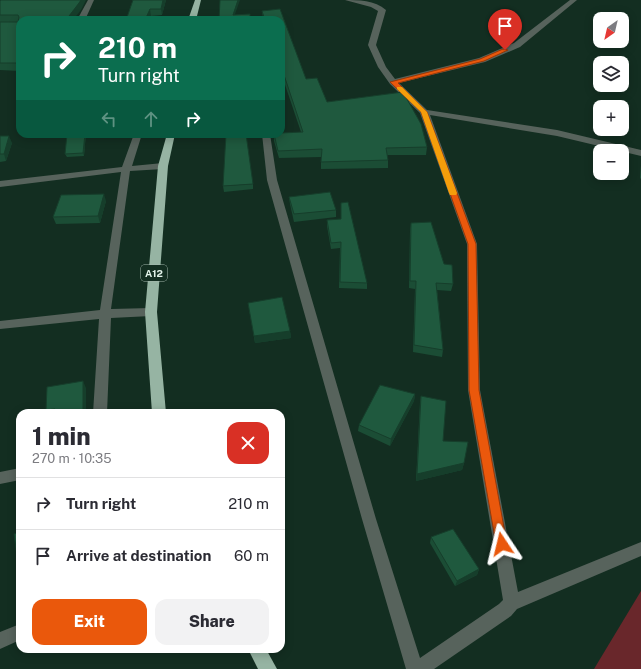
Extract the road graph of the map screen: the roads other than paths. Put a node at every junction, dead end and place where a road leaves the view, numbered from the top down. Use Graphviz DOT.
graph roads {
  1 [pos="91,0"];
  2 [pos="198,0"];
  3 [pos="348,0"];
  4 [pos="574,0"];
  5 [pos="84,16"];
  6 [pos="193,16"];
  7 [pos="393,82"];
  8 [pos="424,112"];
  9 [pos="137,138"];
  10 [pos="170,138"];
  11 [pos="267,138"];
  12 [pos="641,153"];
  13 [pos="163,166"];
  14 [pos="126,168"];
  15 [pos="0,184"];
  16 [pos="151,312"];
  17 [pos="105,314"];
  18 [pos="0,325"];
  19 [pos="100,409"];
  20 [pos="159,409"];
  21 [pos="16,475"];
  22 [pos="0,478"];
  23 [pos="641,549"];
  24 [pos="511,604"];
  25 [pos="16,634"];
  26 [pos="0,641"];
  27 [pos="258,653"];
  28 [pos="268,669"];
  29 [pos="415,669"];
  30 [pos="418,669"];
  1 -- 5 [label="street"];
  2 -- 6 [label="highway"];
  3 -- 7 [label="street"];
  4 -- 7 [label="street"];
  7 -- 8 [label="street"];
  8 -- 12 [label="street"];
  8 -- 24 [label="street"];
  9 -- 14 [label="street"];
  10 -- 13 [label="highway, A12"];
  11 -- 29 [label="street"];
  13 -- 14 [label="street"];
  13 -- 16 [label="highway, A12"];
  14 -- 15 [label="street"];
  14 -- 17 [label="street"];
  16 -- 17 [label="street"];
  16 -- 20 [label="highway, A12"];
  17 -- 18 [label="street"];
  17 -- 19 [label="street"];
  21 -- 22 [label="street"];
  23 -- 24 [label="street"];
  24 -- 30 [label="street"];
  25 -- 26 [label="street"];
  27 -- 28 [label="highway"];
}
